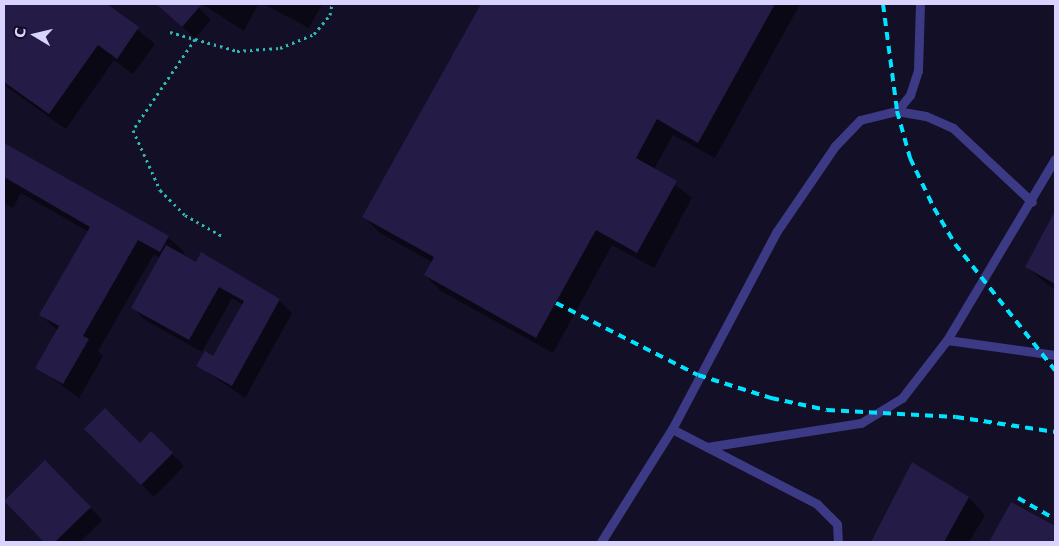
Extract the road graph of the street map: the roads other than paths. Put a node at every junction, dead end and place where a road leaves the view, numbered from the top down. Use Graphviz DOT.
graph roads {
  1 [pos="920,4"];
  2 [pos="898,112"];
  3 [pos="1055,159"];
  4 [pos="1032,202"];
  5 [pos="947,340"];
  6 [pos="1055,355"];
  7 [pos="672,429"];
  8 [pos="707,447"];
  9 [pos="601,542"];
  10 [pos="838,542"];
  1 -- 2 [label="lane"];
  2 -- 4 [label="lane"];
  2 -- 7 [label="lane"];
  3 -- 4 [label="lane"];
  4 -- 5 [label="lane"];
  5 -- 6 [label="lane"];
  5 -- 8 [label="lane"];
  7 -- 8 [label="lane"];
  7 -- 9 [label="lane"];
  8 -- 10 [label="lane"];
}
